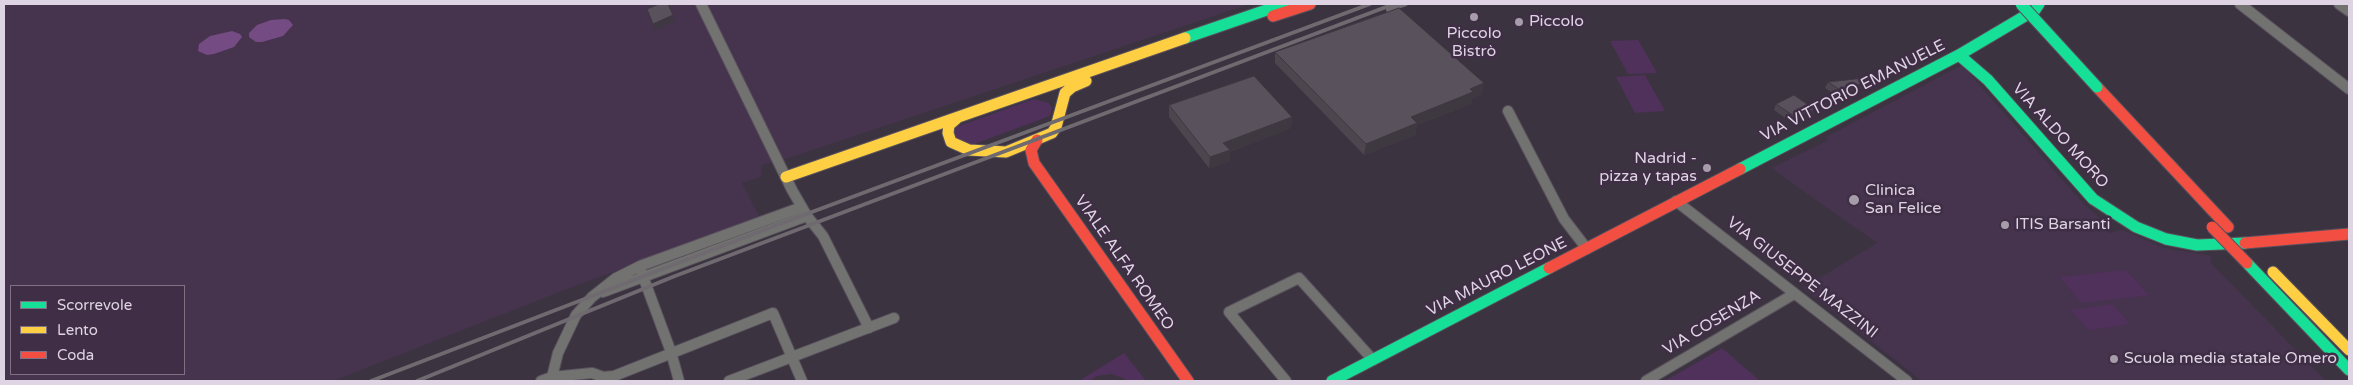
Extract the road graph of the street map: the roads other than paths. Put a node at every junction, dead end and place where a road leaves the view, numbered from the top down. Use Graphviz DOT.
graph roads {
  1 [pos="701,4"];
  2 [pos="1284,4"];
  3 [pos="1310,4"];
  4 [pos="2021,4"];
  5 [pos="2040,4"];
  6 [pos="2240,4"];
  7 [pos="2339,4"];
  8 [pos="2010,8"];
  9 [pos="2349,10"];
  10 [pos="2026,28"];
  11 [pos="1959,55"];
  12 [pos="2057,61"];
  13 [pos="1045,88"];
  14 [pos="2349,89"];
  15 [pos="1062,104"];
  16 [pos="1508,111"];
  17 [pos="956,119"];
  18 [pos="915,133"];
  19 [pos="1037,140"];
  20 [pos="951,142"];
  21 [pos="1006,152"];
  22 [pos="1034,163"];
  23 [pos="786,177"];
  24 [pos="1676,201"];
  25 [pos="804,212"];
  26 [pos="2349,234"];
  27 [pos="1587,249"];
  28 [pos="2255,253"];
  29 [pos="640,266"];
  30 [pos="2268,266"];
  31 [pos="642,277"];
  32 [pos="1794,294"];
  33 [pos="589,300"];
  34 [pos="894,318"];
  35 [pos="869,328"];
  36 [pos="2349,350"];
  37 [pos="671,352"];
  38 [pos="792,357"];
  39 [pos="1373,360"];
  40 [pos="2349,370"];
  41 [pos="546,379"];
  42 [pos="679,381"];
  43 [pos="729,381"];
  44 [pos="802,381"];
  45 [pos="1188,381"];
  46 [pos="1286,381"];
  47 [pos="1332,381"];
  48 [pos="1646,381"];
  49 [pos="1907,381"];
  1 -- 23 [label="street"];
  2 -- 13 [label="main road"];
  3 -- 15 [label="main road"];
  4 -- 28 [label="main road, bridge"];
  5 -- 11 [label="main road, VIA VITTORIO EMANUELE"];
  6 -- 14 [label="street"];
  7 -- 9 [label="street"];
  8 -- 10 [label="main road"];
  11 -- 24 [label="main road, VIA VITTORIO EMANUELE"];
  11 -- 26 [label="main road, VIA ALDO MORO"];
  12 -- 40 [label="main road, bridge"];
  13 -- 15 [label="main road"];
  13 -- 17 [label="main road"];
  15 -- 19 [label="main road"];
  16 -- 27 [label="street"];
  17 -- 18 [label="main road"];
  17 -- 20 [label="main road"];
  18 -- 20 [label="main road"];
  18 -- 23 [label="main road"];
  19 -- 21 [label="main road"];
  19 -- 22 [label="main road"];
  20 -- 21 [label="main road"];
  21 -- 22 [label="main road"];
  22 -- 45 [label="main road, VIALE ALFA ROMEO"];
  23 -- 25 [label="street"];
  24 -- 27 [label="main road, VIA MAURO LEONE"];
  24 -- 32 [label="street, VIA GIUSEPPE MAZZINI"];
  25 -- 29 [label="street"];
  25 -- 31 [label="street"];
  25 -- 35 [label="street"];
  27 -- 39 [label="main road, VIA MAURO LEONE"];
  29 -- 31 [label="street"];
  29 -- 33 [label="street"];
  30 -- 36 [label="main road"];
  31 -- 33 [label="street"];
  31 -- 37 [label="street"];
  32 -- 48 [label="street, VIA COSENZA"];
  32 -- 49 [label="street, VIA GIUSEPPE MAZZINI"];
  33 -- 41 [label="street"];
  34 -- 35 [label="street"];
  35 -- 38 [label="street"];
  37 -- 38 [label="street"];
  37 -- 41 [label="street"];
  37 -- 42 [label="street"];
  38 -- 43 [label="street"];
  38 -- 44 [label="street"];
  39 -- 46 [label="street"];
  39 -- 47 [label="main road, VIA MAURO LEONE"];
}
